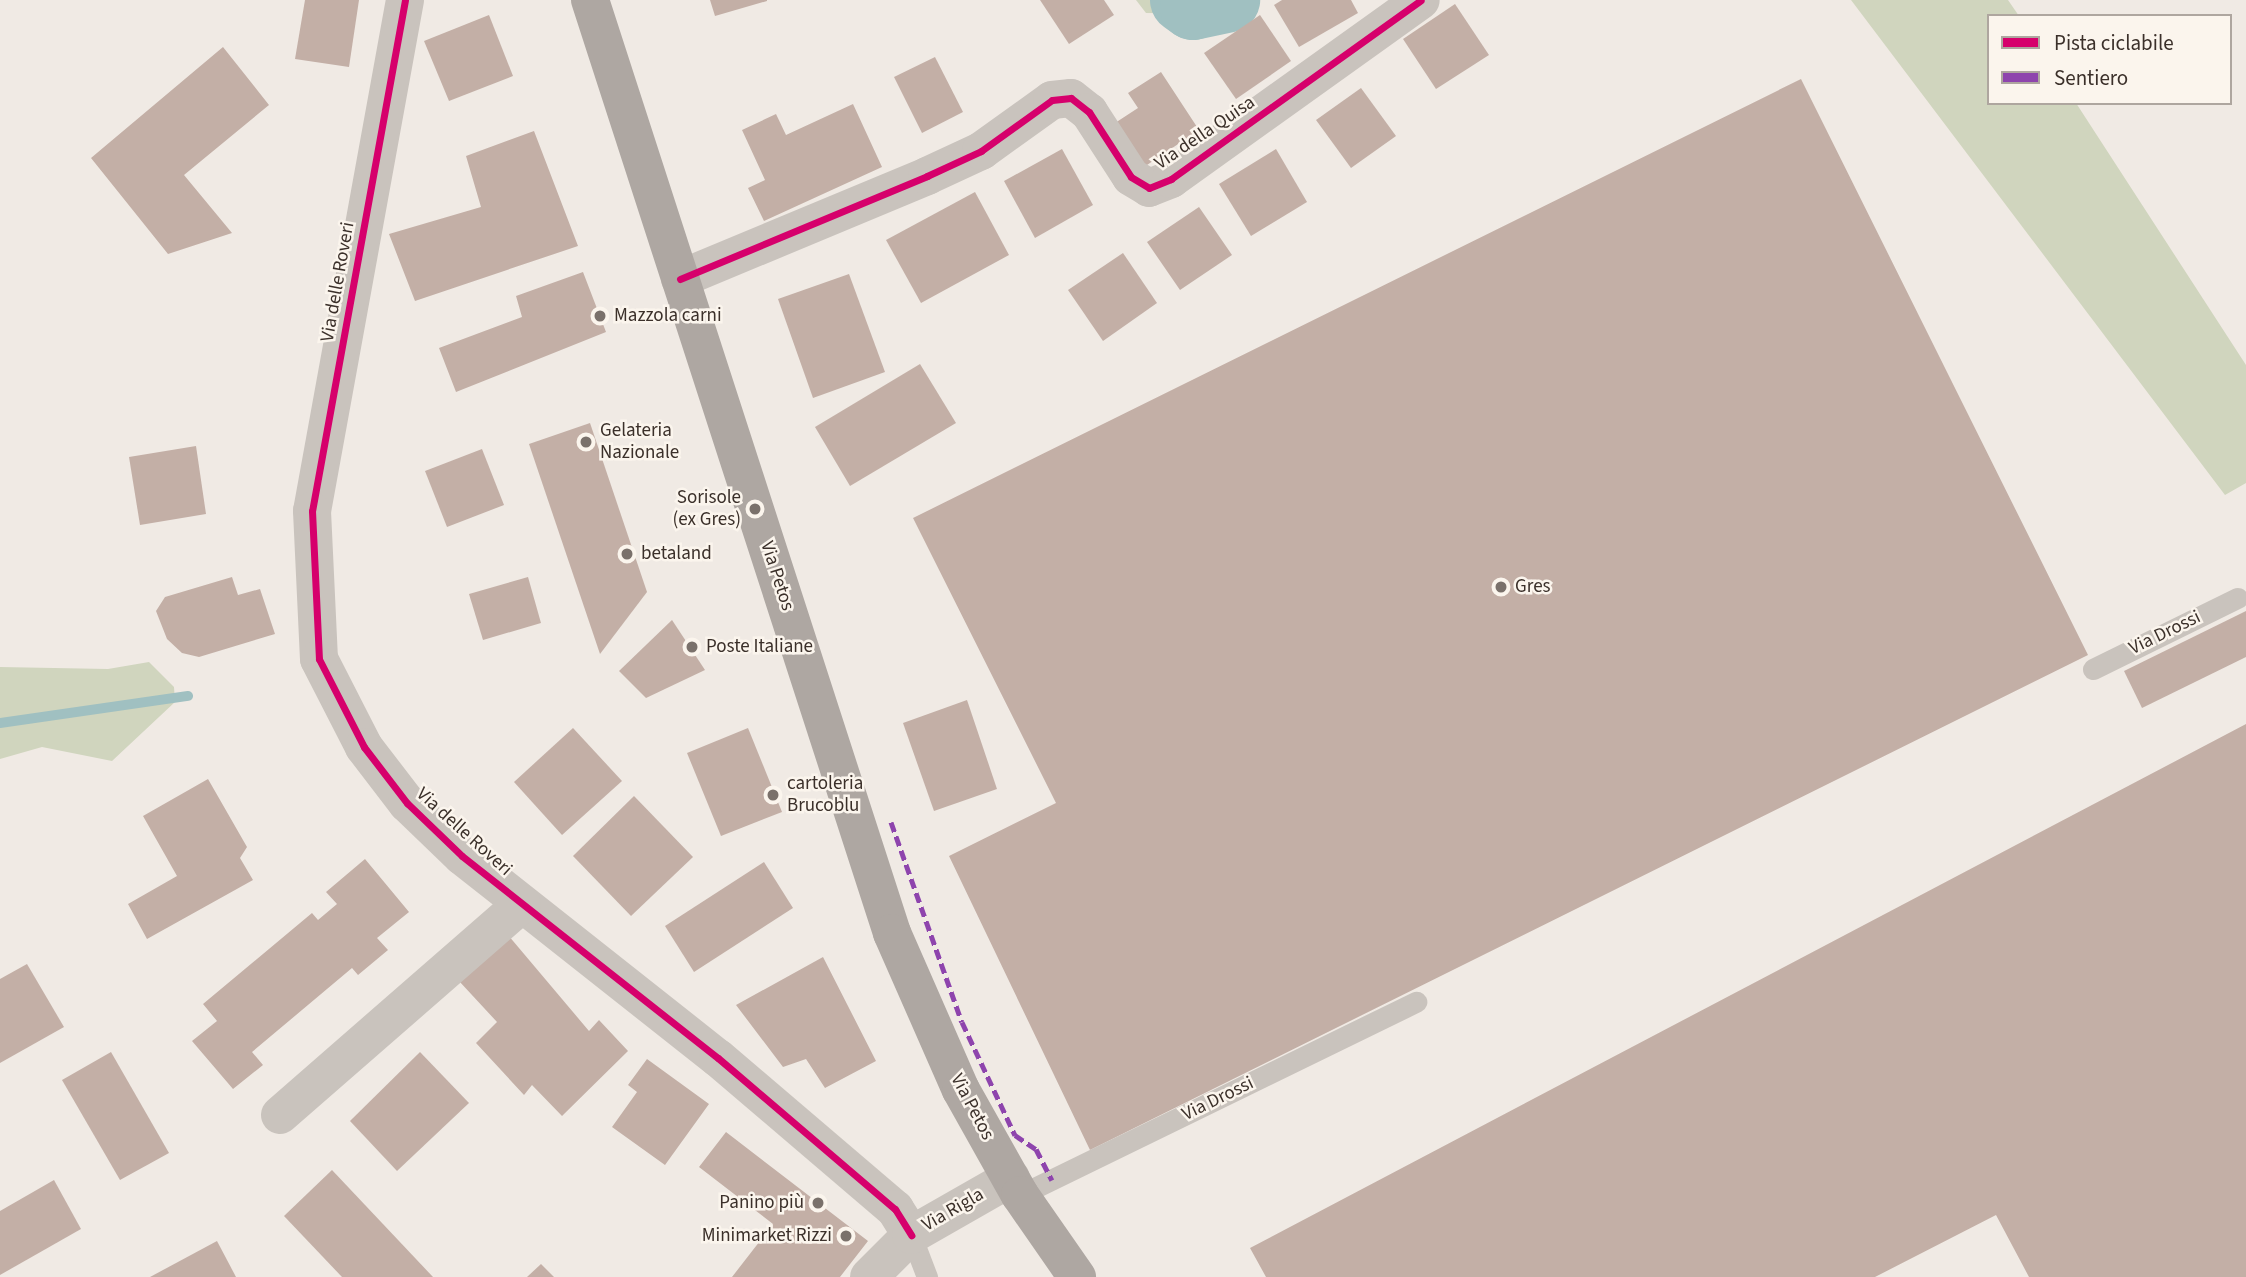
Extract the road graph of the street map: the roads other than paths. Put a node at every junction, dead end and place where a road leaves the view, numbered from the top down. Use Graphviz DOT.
graph roads {
  1 [pos="405,0"];
  2 [pos="590,0"];
  3 [pos="1421,0"];
  4 [pos="680,279"];
  5 [pos="2237,598"];
  6 [pos="2093,669"];
  7 [pos="522,904"];
  8 [pos="1416,1003"];
  9 [pos="280,1115"];
  10 [pos="1016,1187"];
  11 [pos="911,1235"];
  12 [pos="869,1277"];
  13 [pos="927,1277"];
  14 [pos="1077,1277"];
  1 -- 7 [label="street, Via delle Roveri"];
  2 -- 4 [label="main road, Via Petos"];
  3 -- 4 [label="street, Via della Quisa"];
  4 -- 10 [label="main road, Via Petos"];
  5 -- 6 [label="lane, Via Drossi"];
  7 -- 9 [label="street"];
  7 -- 11 [label="street, Via delle Roveri"];
  8 -- 10 [label="lane, Via Drossi"];
  10 -- 11 [label="street, Via Rigla"];
  10 -- 14 [label="main road, Via Petos"];
  11 -- 12 [label="street, Via Rigla"];
  11 -- 13 [label="lane"];
}
